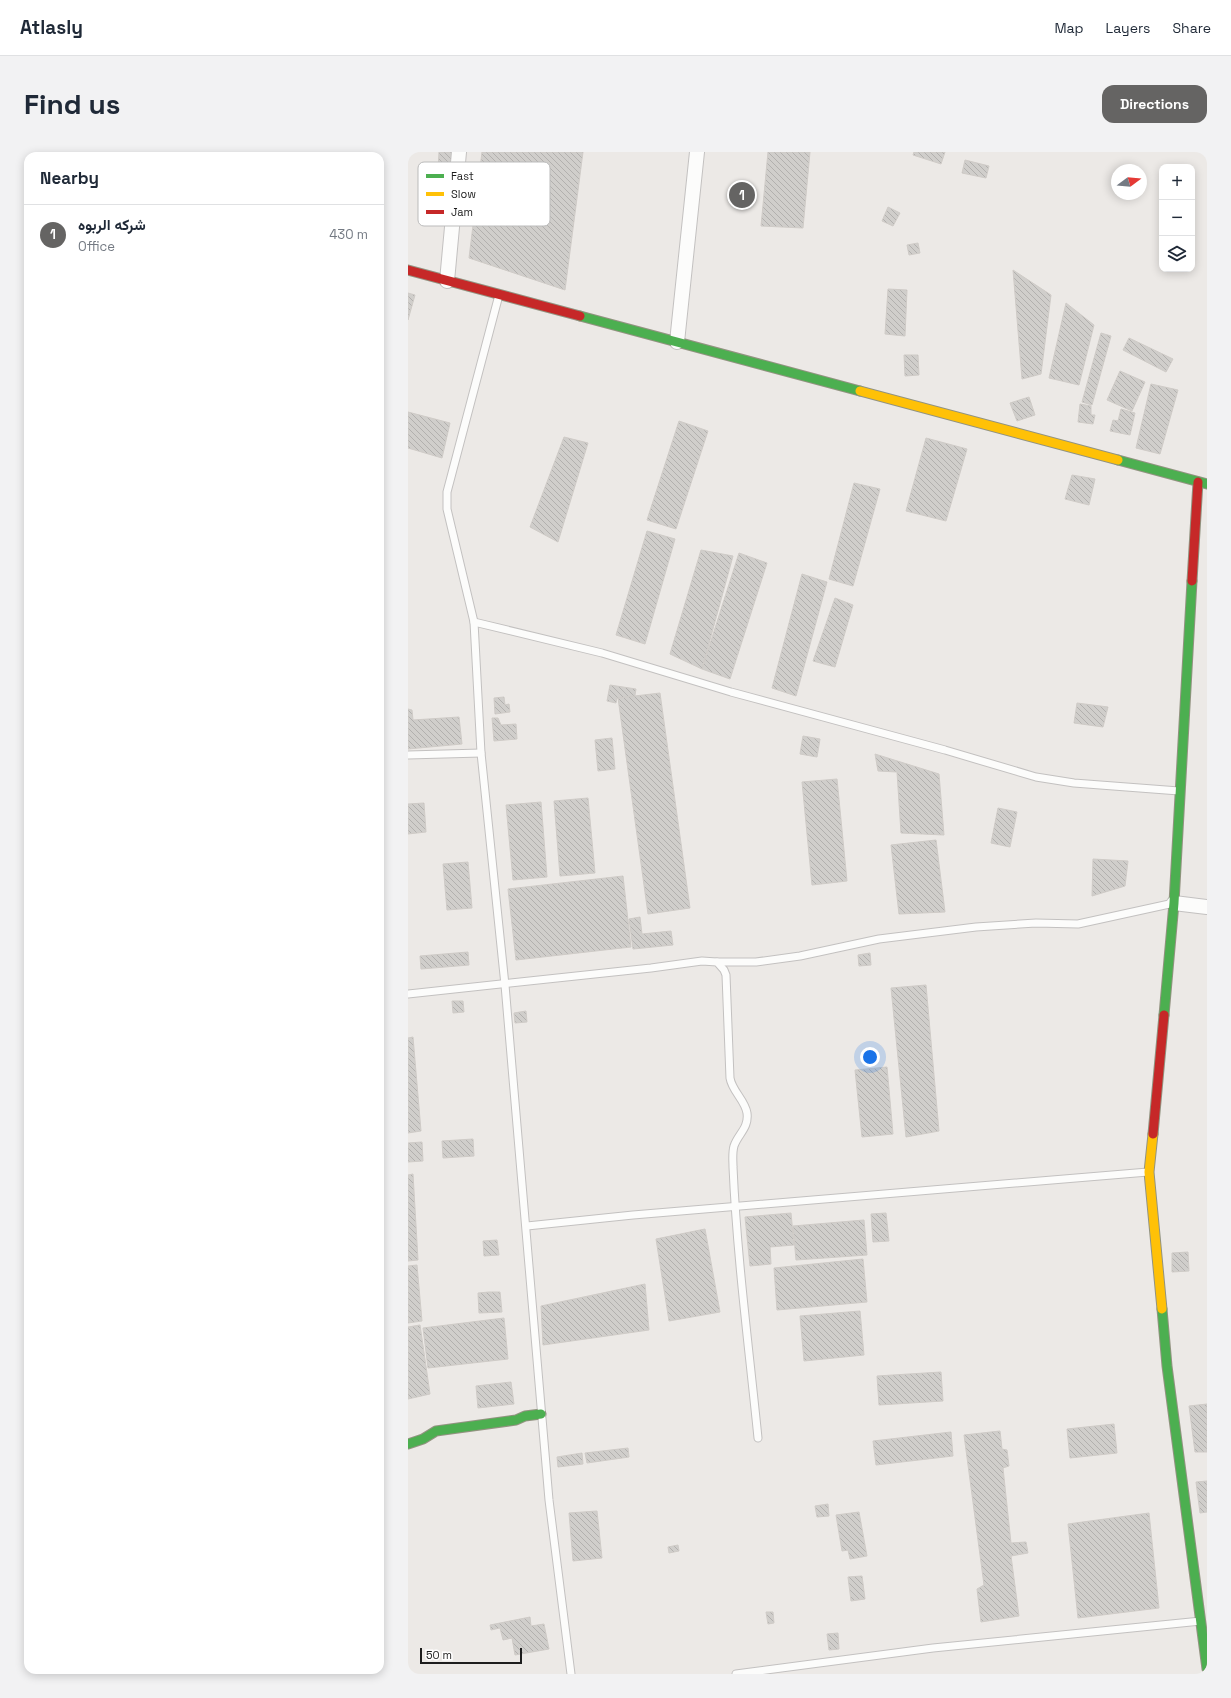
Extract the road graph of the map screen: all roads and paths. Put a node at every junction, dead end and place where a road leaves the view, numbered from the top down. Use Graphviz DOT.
graph roads {
  1 [pos="459,152"];
  2 [pos="696,152"];
  3 [pos="458,162"];
  4 [pos="452,226"];
  5 [pos="408,270"];
  6 [pos="447,280"];
  7 [pos="499,295"];
  8 [pos="677,342"];
  9 [pos="1202,483"];
  10 [pos="474,622"];
  11 [pos="481,753"];
  12 [pos="408,755"];
  13 [pos="1180,791"];
  14 [pos="1174,903"];
  15 [pos="1207,907"];
  16 [pos="717,962"];
  17 [pos="505,984"];
  18 [pos="408,994"];
  19 [pos="1149,1172"];
  20 [pos="735,1207"];
  21 [pos="527,1226"];
  22 [pos="541,1414"];
  23 [pos="758,1438"];
  24 [pos="408,1444"];
  25 [pos="1204,1620"];
  26 [pos="1207,1669"];
  27 [pos="571,1674"];
  28 [pos="736,1674"];
  1 -- 3 [label="street"];
  2 -- 8 [label="street"];
  4 -- 6 [label="street"];
  5 -- 6 [label="street"];
  6 -- 7 [label="street"];
  7 -- 8 [label="street"];
  7 -- 10 [label="lane"];
  8 -- 9 [label="street"];
  9 -- 13 [label="street"];
  10 -- 11 [label="lane"];
  10 -- 13 [label="lane"];
  11 -- 12 [label="lane"];
  11 -- 17 [label="lane"];
  13 -- 14 [label="street"];
  14 -- 15 [label="street"];
  14 -- 16 [label="lane"];
  14 -- 19 [label="street"];
  16 -- 17 [label="lane"];
  16 -- 20 [label="lane"];
  17 -- 18 [label="lane"];
  17 -- 21 [label="lane"];
  19 -- 20 [label="lane"];
  19 -- 25 [label="street"];
  20 -- 21 [label="lane"];
  20 -- 23 [label="lane"];
  21 -- 22 [label="lane"];
  22 -- 24 [label="street"];
  22 -- 27 [label="lane"];
  25 -- 26 [label="street"];
  25 -- 28 [label="lane"];
}
